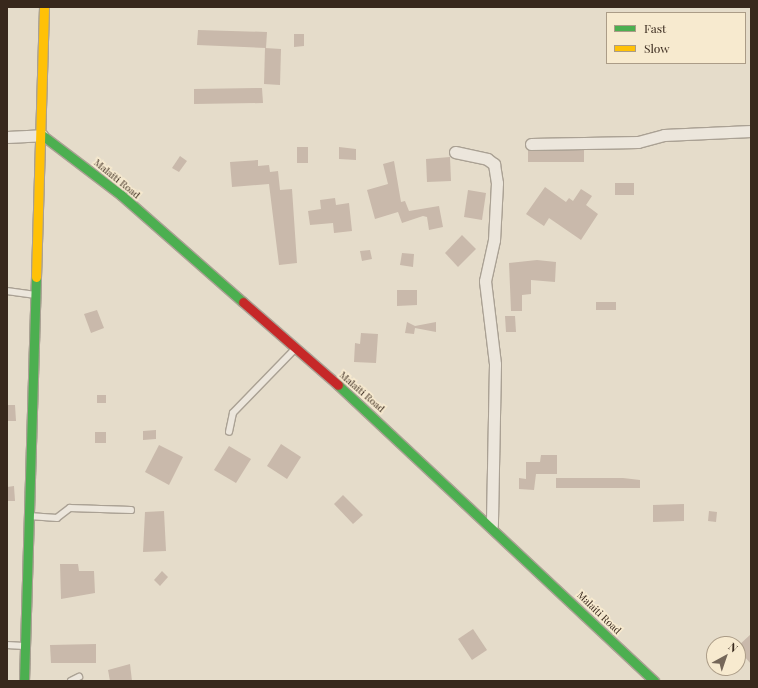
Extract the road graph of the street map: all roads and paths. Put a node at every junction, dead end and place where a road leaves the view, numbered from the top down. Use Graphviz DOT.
graph roads {
  1 [pos="44,7"];
  2 [pos="751,131"];
  3 [pos="42,135"];
  4 [pos="7,137"];
  5 [pos="531,144"];
  6 [pos="455,152"];
  7 [pos="7,291"];
  8 [pos="37,295"];
  9 [pos="296,348"];
  10 [pos="229,432"];
  11 [pos="131,510"];
  12 [pos="29,516"];
  13 [pos="492,525"];
  14 [pos="7,645"];
  15 [pos="24,646"];
  16 [pos="79,677"];
  17 [pos="24,681"];
  18 [pos="71,681"];
  19 [pos="654,681"];
  1 -- 3 [label="street"];
  2 -- 5 [label="street"];
  3 -- 4 [label="street"];
  3 -- 8 [label="street"];
  3 -- 9 [label="street, Malaiti Road"];
  6 -- 13 [label="street"];
  7 -- 8 [label="lane"];
  8 -- 12 [label="street"];
  9 -- 10 [label="lane"];
  9 -- 13 [label="street, Malaiti Road"];
  11 -- 12 [label="lane"];
  12 -- 15 [label="street"];
  13 -- 19 [label="street, Malaiti Road"];
  14 -- 15 [label="lane"];
  15 -- 17 [label="street"];
  16 -- 18 [label="lane"];
}
